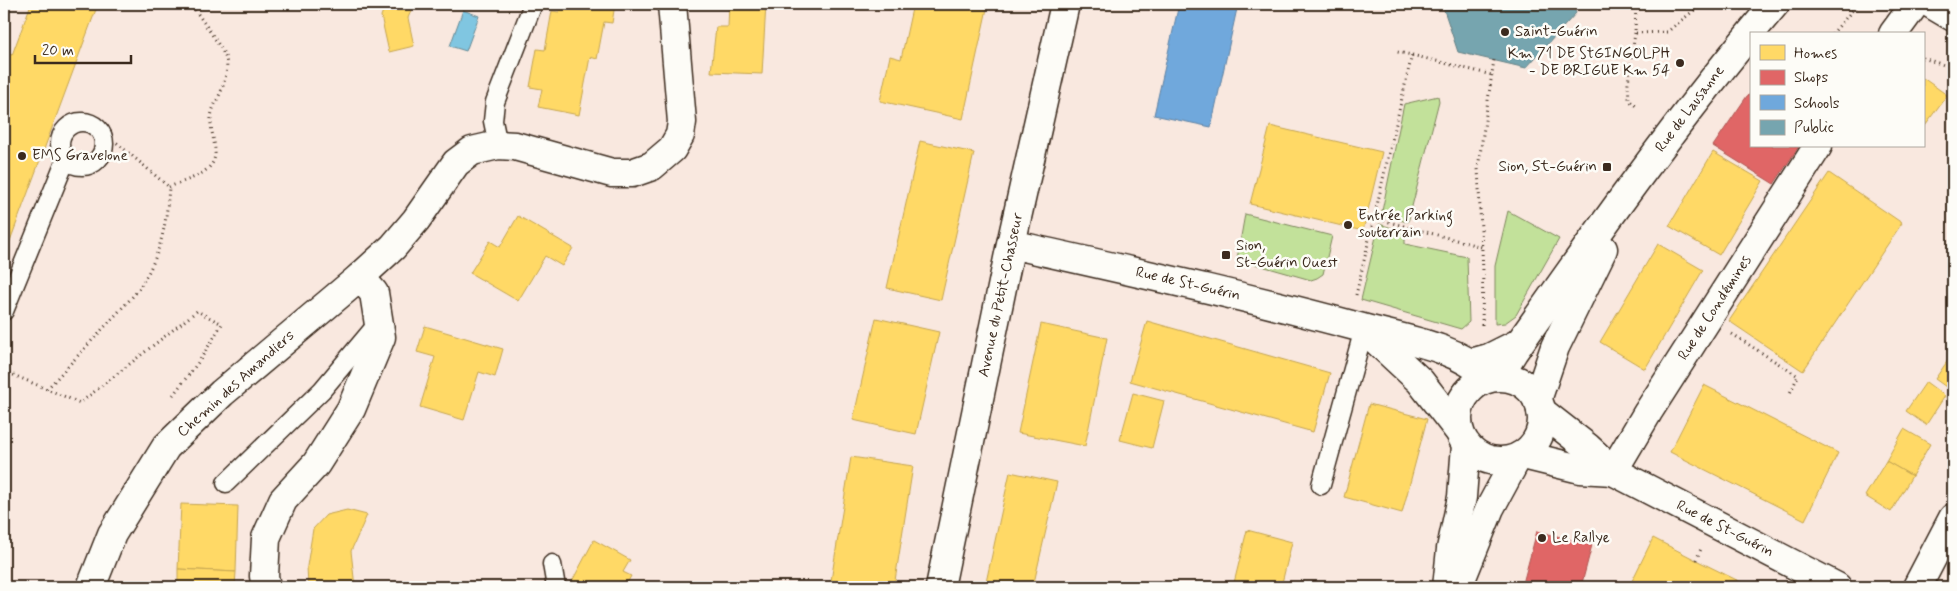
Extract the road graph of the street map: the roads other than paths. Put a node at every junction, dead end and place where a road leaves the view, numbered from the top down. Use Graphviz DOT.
graph roads {
  1 [pos="533,4"];
  2 [pos="672,4"];
  3 [pos="1065,4"];
  4 [pos="1775,4"];
  5 [pos="1915,4"];
  6 [pos="1931,4"];
  7 [pos="1953,17"];
  8 [pos="1751,32"];
  9 [pos="1895,32"];
  10 [pos="1750,33"];
  11 [pos="498,144"];
  12 [pos="1817,148"];
  13 [pos="66,159"];
  14 [pos="1627,195"];
  15 [pos="1011,244"];
  16 [pos="360,278"];
  17 [pos="4,312"];
  18 [pos="379,322"];
  19 [pos="1356,326"];
  20 [pos="1486,373"];
  21 [pos="1539,406"];
  22 [pos="1462,437"];
  23 [pos="1520,456"];
  24 [pos="1613,471"];
  25 [pos="226,483"];
  26 [pos="1321,485"];
  27 [pos="1953,518"];
  28 [pos="552,564"];
  29 [pos="91,587"];
  30 [pos="266,587"];
  31 [pos="556,587"];
  32 [pos="940,587"];
  33 [pos="1447,587"];
  34 [pos="1458,587"];
  35 [pos="1837,587"];
  36 [pos="1917,587"];
  1 -- 11 [label="lane"];
  2 -- 11 [label="street, Chemin des Amandiers"];
  3 -- 15 [label="street, Avenue du Petit-Chasseur"];
  4 -- 8 [label="street, Rue de Lausanne"];
  5 -- 9 [label="street"];
  6 -- 7 [label="street"];
  10 -- 14 [label="street, Rue de Lausanne"];
  11 -- 16 [label="street, Chemin des Amandiers"];
  12 -- 24 [label="street, Rue de Condémines"];
  13 -- 13 [label="lane"];
  13 -- 17 [label="lane"];
  14 -- 20 [label="street, Rue de Lausanne"];
  14 -- 21 [label="street, Rue de Lausanne"];
  15 -- 19 [label="street, Rue de St-Guérin"];
  15 -- 32 [label="street, Avenue du Petit-Chasseur"];
  16 -- 18 [label="street"];
  16 -- 29 [label="street, Chemin des Amandiers"];
  18 -- 25 [label="lane"];
  18 -- 30 [label="street"];
  19 -- 20 [label="street, Rue de St-Guérin"];
  19 -- 22 [label="street, Rue de St-Guérin"];
  19 -- 26 [label="lane"];
  20 -- 21 [label="street"];
  20 -- 22 [label="street"];
  21 -- 23 [label="street"];
  21 -- 24 [label="street, Rue de St-Guérin"];
  22 -- 23 [label="street"];
  22 -- 33 [label="street"];
  23 -- 24 [label="street, Rue de St-Guérin"];
  23 -- 34 [label="street"];
  24 -- 35 [label="street, Rue de St-Guérin"];
  27 -- 36 [label="street"];
  28 -- 31 [label="lane"];
}
